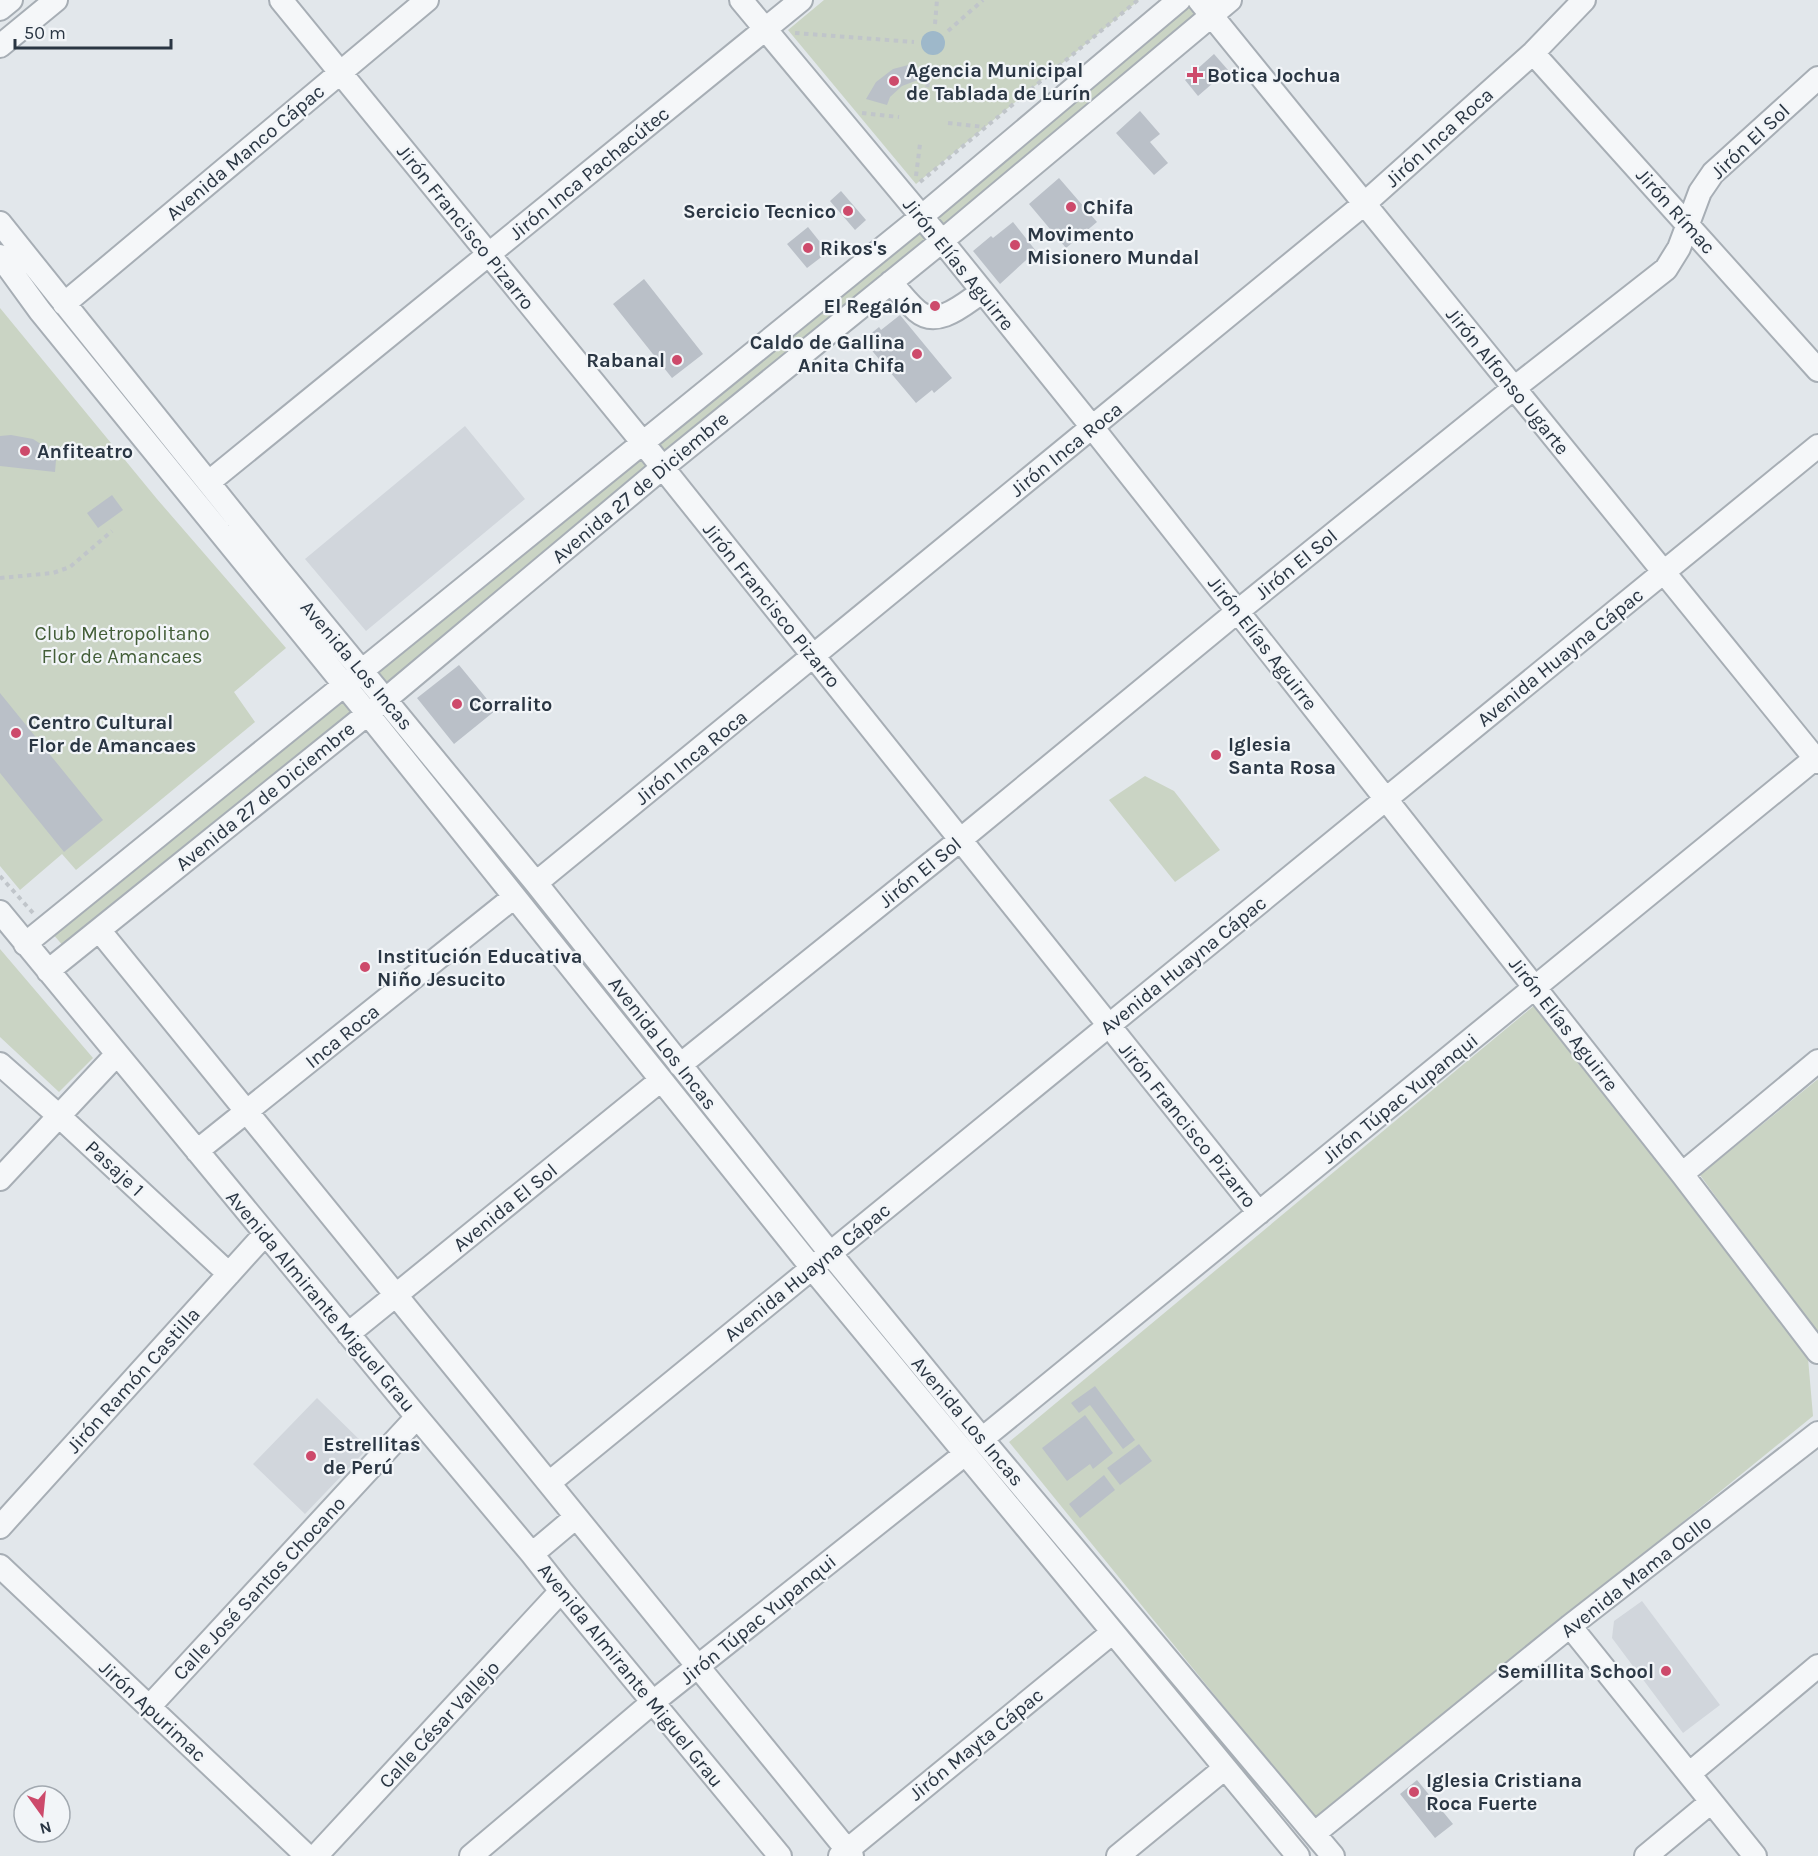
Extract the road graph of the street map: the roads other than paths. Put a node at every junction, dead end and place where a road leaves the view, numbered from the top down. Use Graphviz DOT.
graph roads {
  1 [pos="11,0"];
  2 [pos="56,0"];
  3 [pos="281,0"];
  4 [pos="427,0"];
  5 [pos="741,0"];
  6 [pos="801,0"];
  7 [pos="1179,0"];
  8 [pos="1230,0"];
  9 [pos="1584,0"];
  10 [pos="1206,8"];
  11 [pos="0,9"];
  12 [pos="765,29"];
  13 [pos="0,46"];
  14 [pos="1533,53"];
  15 [pos="340,72"];
  16 [pos="1818,78"];
  17 [pos="1364,204"];
  18 [pos="921,217"];
  19 [pos="0,223"];
  20 [pos="1687,225"];
  21 [pos="942,241"];
  22 [pos="489,254"];
  23 [pos="0,256"];
  24 [pos="891,282"];
  25 [pos="982,292"];
  26 [pos="64,304"];
  27 [pos="1818,370"];
  28 [pos="1514,388"];
  29 [pos="1092,428"];
  30 [pos="643,444"];
  31 [pos="1818,446"];
  32 [pos="662,468"];
  33 [pos="209,482"];
  34 [pos="1664,572"];
  35 [pos="1238,611"];
  36 [pos="813,657"];
  37 [pos="352,677"];
  38 [pos="386,699"];
  39 [pos="368,714"];
  40 [pos="1817,759"];
  41 [pos="1386,800"];
  42 [pos="960,840"];
  43 [pos="536,883"];
  44 [pos="514,897"];
  45 [pos="0,912"];
  46 [pos="99,930"];
  47 [pos="25,944"];
  48 [pos="48,971"];
  49 [pos="1535,987"];
  50 [pos="1109,1026"];
  51 [pos="117,1054"];
  52 [pos="1818,1061"];
  53 [pos="0,1064"];
  54 [pos="680,1065"];
  55 [pos="661,1080"];
  56 [pos="247,1112"];
  57 [pos="59,1116"];
  58 [pos="197,1151"];
  59 [pos="1682,1174"];
  60 [pos="0,1179"];
  61 [pos="1258,1213"];
  62 [pos="266,1234"];
  63 [pos="830,1253"];
  64 [pos="812,1269"];
  65 [pos="229,1274"];
  66 [pos="396,1295"];
  67 [pos="348,1334"];
  68 [pos="1818,1352"];
  69 [pos="417,1417"];
  70 [pos="1818,1433"];
  71 [pos="982,1439"];
  72 [pos="965,1454"];
  73 [pos="549,1483"];
  74 [pos="576,1517"];
  75 [pos="0,1527"];
  76 [pos="532,1554"];
  77 [pos="0,1566"];
  78 [pos="561,1591"];
  79 [pos="1570,1626"];
  80 [pos="1113,1632"];
  81 [pos="1818,1666"];
  82 [pos="699,1667"];
  83 [pos="653,1702"];
  84 [pos="149,1707"];
  85 [pos="1225,1768"];
  86 [pos="1689,1774"];
  87 [pos="1711,1802"];
  88 [pos="1315,1833"];
  89 [pos="846,1854"];
  90 [pos="1292,1854"];
  91 [pos="307,1856"];
  92 [pos="316,1856"];
  93 [pos="471,1856"];
  94 [pos="780,1856"];
  95 [pos="1118,1856"];
  96 [pos="1334,1856"];
  97 [pos="1646,1856"];
  98 [pos="1755,1856"];
  1 -- 11 [label="street"];
  2 -- 13 [label="street"];
  3 -- 15 [label="street, Jirón Francisco Pizarro"];
  4 -- 15 [label="street, Avenida Manco Cápac"];
  5 -- 12 [label="street, Jirón Elías Aguirre"];
  6 -- 12 [label="street, Jirón Inca Pachacútec"];
  7 -- 18 [label="street, Avenida 27 de Diciembre"];
  8 -- 10 [label="street, Avenida 27 de Diciembre"];
  9 -- 14 [label="street, Jirón Inca Roca"];
  10 -- 17 [label="street, Jirón Alfonso Ugarte"];
  10 -- 21 [label="street, Avenida 27 de Diciembre"];
  12 -- 18 [label="street, Jirón Elías Aguirre"];
  12 -- 22 [label="street, Jirón Inca Pachacútec"];
  14 -- 17 [label="street, Jirón Inca Roca"];
  14 -- 20 [label="street, Jirón Rímac"];
  15 -- 22 [label="street, Jirón Francisco Pizarro"];
  15 -- 26 [label="street, Avenida Manco Cápac"];
  16 -- 20 [label="street, Jirón El Sol"];
  17 -- 28 [label="street, Jirón Alfonso Ugarte"];
  17 -- 29 [label="street, Jirón Inca Roca"];
  18 -- 21 [label="street, Jirón Elías Aguirre"];
  18 -- 30 [label="street, Avenida 27 de Diciembre"];
  19 -- 26 [label="street, Avenida Los Incas"];
  20 -- 27 [label="street, Jirón Rímac"];
  20 -- 28 [label="street, Jirón El Sol"];
  21 -- 24 [label="street, Avenida 27 de Diciembre"];
  21 -- 25 [label="street, Jirón Elías Aguirre"];
  22 -- 30 [label="street, Jirón Francisco Pizarro"];
  22 -- 33 [label="street, Jirón Inca Pachacútec"];
  23 -- 37 [label="street, Avenida Los Incas"];
  24 -- 25 [label="street"];
  24 -- 32 [label="street, Avenida 27 de Diciembre"];
  25 -- 29 [label="street, Jirón Elías Aguirre"];
  26 -- 33 [label="street, Avenida Los Incas"];
  28 -- 34 [label="street, Jirón Alfonso Ugarte"];
  28 -- 35 [label="street, Jirón El Sol"];
  29 -- 35 [label="street, Jirón Elías Aguirre"];
  29 -- 36 [label="street, Jirón Inca Roca"];
  30 -- 32 [label="street, Jirón Francisco Pizarro"];
  30 -- 37 [label="street, Avenida 27 de Diciembre"];
  31 -- 34 [label="street, Avenida Huayna Cápac"];
  32 -- 36 [label="street, Jirón Francisco Pizarro"];
  32 -- 38 [label="street, Avenida 27 de Diciembre"];
  33 -- 37 [label="street, Avenida Los Incas"];
  34 -- 40 [label="street, Jirón Alfonso Ugarte"];
  34 -- 41 [label="street, Avenida Huayna Cápac"];
  35 -- 41 [label="street, Jirón Elías Aguirre"];
  35 -- 42 [label="street, Jirón El Sol"];
  36 -- 42 [label="street, Jirón Francisco Pizarro"];
  36 -- 43 [label="street, Jirón Inca Roca"];
  37 -- 38 [label="street, Avenida Los Incas"];
  37 -- 39 [label="street, Avenida Los Incas"];
  37 -- 47 [label="street, Avenida 27 de Diciembre"];
  38 -- 39 [label="street, Avenida 27 de Diciembre"];
  38 -- 43 [label="street, Avenida Los Incas"];
  39 -- 44 [label="street, Avenida Los Incas"];
  39 -- 46 [label="street, Avenida 27 de Diciembre"];
  40 -- 49 [label="street, Jirón Túpac Yupanqui"];
  41 -- 49 [label="street, Jirón Elías Aguirre"];
  41 -- 50 [label="street, Avenida Huayna Cápac"];
  42 -- 50 [label="street, Jirón Francisco Pizarro"];
  42 -- 54 [label="street, Jirón El Sol"];
  43 -- 54 [label="street, Avenida Los Incas"];
  44 -- 55 [label="street, Avenida Los Incas"];
  44 -- 56 [label="street, Inca Roca"];
  45 -- 47 [label="street, Avenida Almirante Miguel Grau"];
  46 -- 48 [label="street, Avenida 27 de Diciembre"];
  46 -- 56 [label="street"];
  47 -- 48 [label="street, Avenida Almirante Miguel Grau"];
  48 -- 51 [label="street, Avenida Almirante Miguel Grau"];
  49 -- 59 [label="street, Jirón Elías Aguirre"];
  49 -- 61 [label="street, Jirón Túpac Yupanqui"];
  50 -- 61 [label="street, Jirón Francisco Pizarro"];
  50 -- 63 [label="street, Avenida Huayna Cápac"];
  51 -- 57 [label="street"];
  51 -- 58 [label="street, Avenida Almirante Miguel Grau"];
  52 -- 59 [label="street"];
  53 -- 57 [label="street, Pasaje 1"];
  54 -- 63 [label="street, Avenida Los Incas"];
  55 -- 64 [label="street, Avenida Los Incas"];
  55 -- 66 [label="street, Avenida El Sol"];
  56 -- 58 [label="street, Inca Roca"];
  56 -- 66 [label="street"];
  57 -- 60 [label="street"];
  57 -- 65 [label="street, Pasaje 1"];
  58 -- 62 [label="street, Avenida Almirante Miguel Grau"];
  59 -- 68 [label="street, Jirón Elías Aguirre"];
  61 -- 71 [label="street, Jirón Túpac Yupanqui"];
  62 -- 65 [label="street, Jirón Ramón Castilla"];
  62 -- 67 [label="street, Avenida Almirante Miguel Grau"];
  63 -- 64 [label="street, Avenida Huayna Cápac"];
  63 -- 71 [label="street, Avenida Los Incas"];
  64 -- 72 [label="street, Avenida Los Incas"];
  64 -- 73 [label="street, Avenida Huayna Cápac"];
  65 -- 75 [label="street, Jirón Ramón Castilla"];
  66 -- 67 [label="street, Avenida El Sol"];
  66 -- 73 [label="street"];
  67 -- 69 [label="street, Avenida Almirante Miguel Grau"];
  69 -- 76 [label="street, Avenida Almirante Miguel Grau"];
  69 -- 84 [label="street, Calle José Santos Chocano"];
  70 -- 79 [label="street, Avenida Mama Ocllo"];
  71 -- 88 [label="street, Avenida Los Incas"];
  72 -- 80 [label="street, Avenida Los Incas"];
  72 -- 82 [label="street, Jirón Túpac Yupanqui"];
  73 -- 74 [label="street"];
  74 -- 76 [label="street"];
  74 -- 82 [label="street"];
  76 -- 78 [label="street, Avenida Almirante Miguel Grau"];
  77 -- 84 [label="street, Jirón Apurimac"];
  78 -- 83 [label="street, Avenida Almirante Miguel Grau"];
  78 -- 92 [label="street, Calle César Vallejo"];
  79 -- 86 [label="street"];
  79 -- 88 [label="street, Avenida Mama Ocllo"];
  80 -- 85 [label="street, Avenida Los Incas"];
  80 -- 89 [label="street, Jirón Mayta Cápac"];
  81 -- 86 [label="street"];
  82 -- 83 [label="street, Jirón Túpac Yupanqui"];
  82 -- 89 [label="street"];
  83 -- 93 [label="street, Jirón Túpac Yupanqui"];
  83 -- 94 [label="street, Avenida Almirante Miguel Grau"];
  84 -- 91 [label="street, Jirón Apurimac"];
  85 -- 90 [label="street, Avenida Los Incas"];
  85 -- 95 [label="street"];
  86 -- 87 [label="street"];
  87 -- 97 [label="street"];
  87 -- 98 [label="street"];
  88 -- 96 [label="street, Avenida Los Incas"];
}
